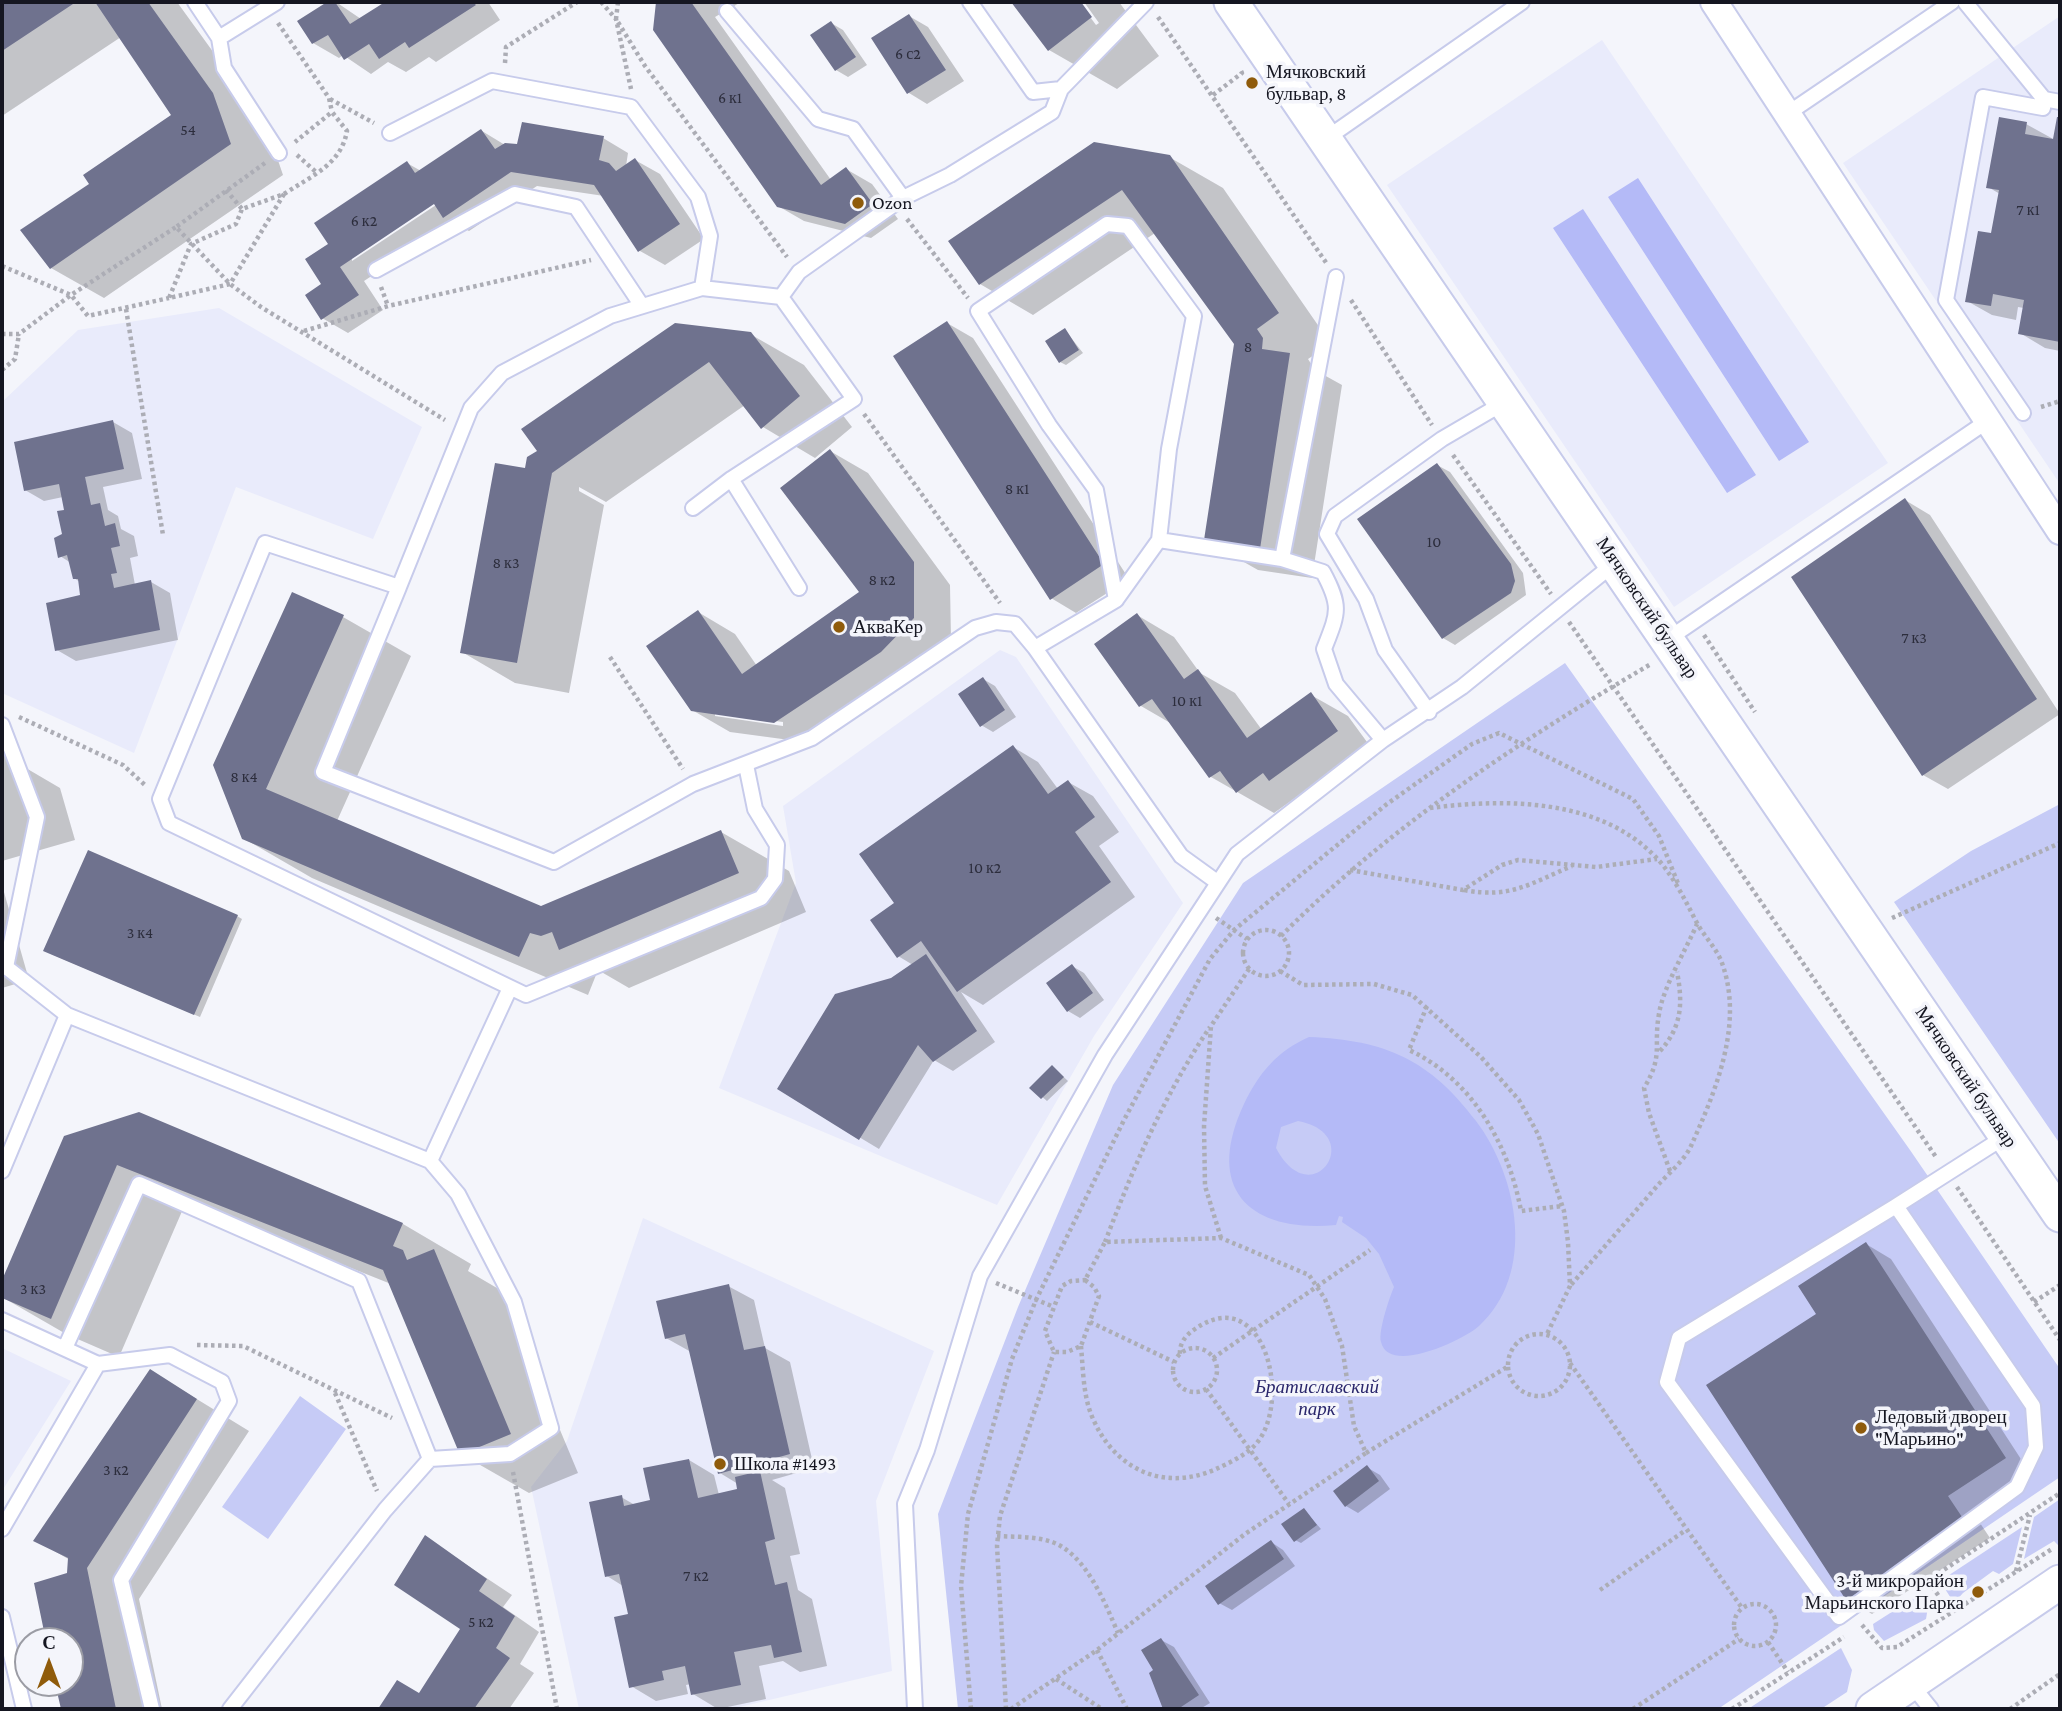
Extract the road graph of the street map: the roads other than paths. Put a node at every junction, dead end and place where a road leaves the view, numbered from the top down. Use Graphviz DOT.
graph roads {
  1 [pos="195,2"];
  2 [pos="970,2"];
  3 [pos="1146,2"];
  4 [pos="1231,2"];
  5 [pos="1522,2"];
  6 [pos="1714,2"];
  7 [pos="1952,2"];
  8 [pos="1965,2"];
  9 [pos="272,5"];
  10 [pos="727,11"];
  11 [pos="219,38"];
  12 [pos="1061,89"];
  13 [pos="2045,99"];
  14 [pos="2060,102"];
  15 [pos="1787,114"];
  16 [pos="390,133"];
  17 [pos="1327,138"];
  18 [pos="279,153"];
  19 [pos="900,201"];
  20 [pos="376,270"];
  21 [pos="1336,277"];
  22 [pos="702,288"];
  23 [pos="781,297"];
  24 [pos="642,306"];
  25 [pos="1507,401"];
  26 [pos="2024,413"];
  27 [pos="1986,422"];
  28 [pos="731,479"];
  29 [pos="693,508"];
  30 [pos="2060,531"];
  31 [pos="1159,541"];
  32 [pos="1282,559"];
  33 [pos="1616,562"];
  34 [pos="399,587"];
  35 [pos="799,588"];
  36 [pos="1116,600"];
  37 [pos="1668,639"];
  38 [pos="1035,648"];
  39 [pos="1429,712"];
  40 [pos="2,725"];
  41 [pos="1383,740"];
  42 [pos="746,765"];
  43 [pos="1217,882"];
  44 [pos="4,967"];
  45 [pos="510,988"];
  46 [pos="67,1015"];
  47 [pos="2007,1136"];
  48 [pos="430,1161"];
  49 [pos="2,1171"];
  50 [pos="1896,1206"];
  51 [pos="2060,1215"];
  52 [pos="2,1320"];
  53 [pos="65,1348"];
  54 [pos="98,1364"];
  55 [pos="430,1460"];
  56 [pos="2,1529"];
  57 [pos="2060,1582"];
  58 [pos="2,1617"];
  59 [pos="1921,1696"];
  60 [pos="225,1708"];
  61 [pos="24,1709"];
  62 [pos="152,1709"];
  63 [pos="915,1709"];
  64 [pos="1873,1709"];
  1 -- 11 [label="lane"];
  2 -- 12 [label="lane"];
  3 -- 12 [label="lane"];
  4 -- 17 [label="street, Мячковский бульвар"];
  5 -- 17 [label="lane"];
  6 -- 15 [label="street"];
  7 -- 15 [label="lane"];
  8 -- 13 [label="lane"];
  9 -- 11 [label="lane"];
  10 -- 19 [label="lane"];
  11 -- 18 [label="lane"];
  12 -- 19 [label="lane"];
  13 -- 14 [label="lane"];
  13 -- 26 [label="lane"];
  15 -- 27 [label="street"];
  16 -- 22 [label="lane"];
  17 -- 25 [label="street, Мячковский бульвар"];
  19 -- 23 [label="lane"];
  20 -- 24 [label="lane"];
  21 -- 32 [label="lane"];
  22 -- 23 [label="lane"];
  22 -- 24 [label="lane"];
  23 -- 28 [label="lane"];
  24 -- 34 [label="lane"];
  25 -- 33 [label="street, Мячковский бульвар"];
  25 -- 39 [label="lane"];
  27 -- 30 [label="street"];
  27 -- 37 [label="lane"];
  28 -- 29 [label="lane"];
  28 -- 35 [label="lane"];
  31 -- 32 [label="lane"];
  31 -- 36 [label="lane"];
  31 -- 36 [label="lane"];
  32 -- 41 [label="lane"];
  33 -- 37 [label="street, Мячковский бульвар"];
  33 -- 39 [label="lane"];
  34 -- 42 [label="lane"];
  34 -- 45 [label="lane"];
  36 -- 38 [label="lane"];
  37 -- 47 [label="street, Мячковский бульвар"];
  38 -- 42 [label="lane"];
  38 -- 43 [label="lane"];
  39 -- 41 [label="lane"];
  40 -- 44 [label="lane"];
  41 -- 43 [label="lane"];
  42 -- 45 [label="lane"];
  43 -- 63 [label="lane"];
  44 -- 46 [label="lane"];
  45 -- 48 [label="lane"];
  46 -- 48 [label="lane"];
  46 -- 49 [label="lane"];
  47 -- 50 [label="lane"];
  47 -- 51 [label="street, Мячковский бульвар"];
  48 -- 55 [label="lane"];
  50 -- 50 [label="lane"];
  52 -- 53 [label="lane"];
  53 -- 54 [label="lane"];
  53 -- 55 [label="lane"];
  54 -- 56 [label="lane"];
  54 -- 62 [label="lane"];
  55 -- 60 [label="lane"];
  57 -- 59 [label="street"];
  58 -- 61 [label="lane"];
  59 -- 64 [label="street"];
}
